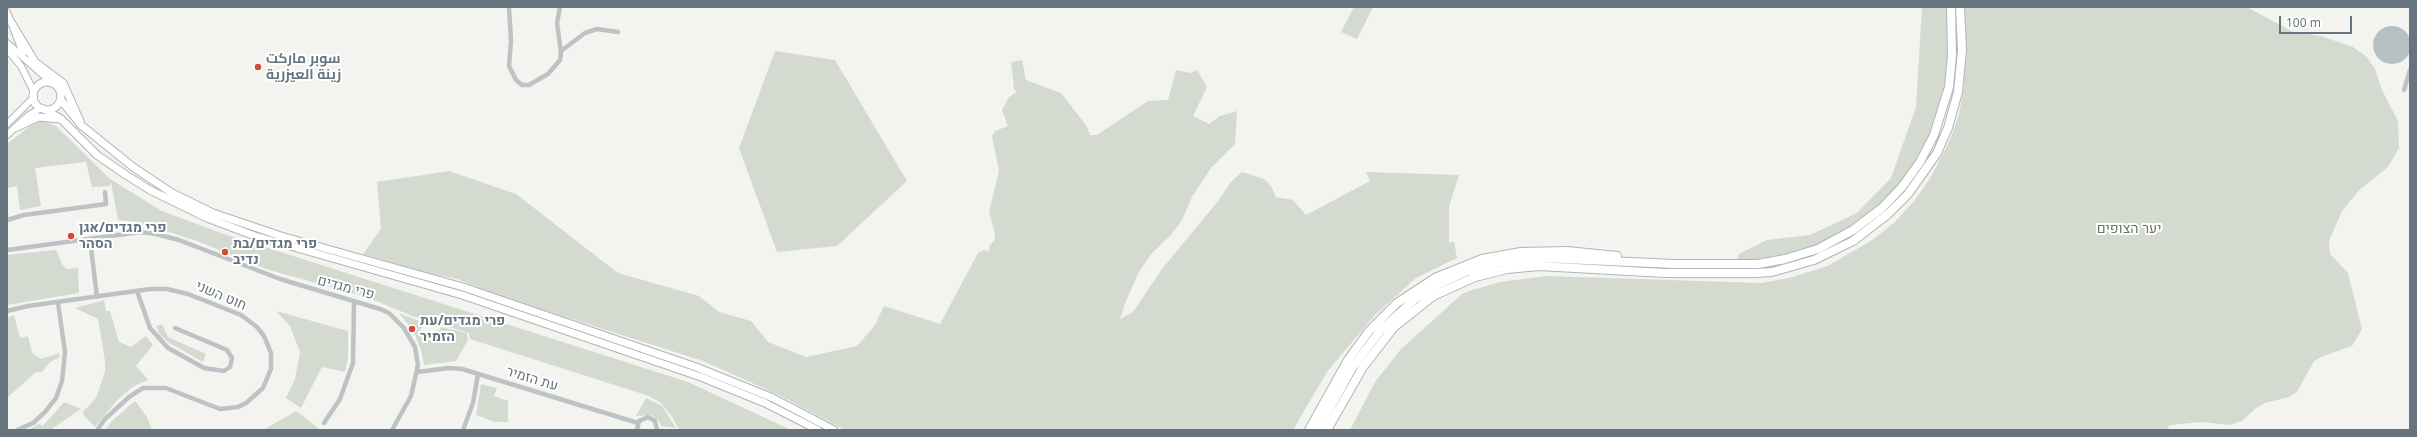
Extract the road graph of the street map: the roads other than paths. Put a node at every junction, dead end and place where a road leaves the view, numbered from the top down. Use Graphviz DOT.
graph roads {
  1 [pos="509,7"];
  2 [pos="560,7"];
  3 [pos="1951,7"];
  4 [pos="1960,7"];
  5 [pos="7,12"];
  6 [pos="10,22"];
  7 [pos="618,32"];
  8 [pos="7,42"];
  9 [pos="7,49"];
  10 [pos="561,51"];
  11 [pos="28,61"];
  12 [pos="2410,70"];
  13 [pos="52,83"];
  14 [pos="2404,90"];
  15 [pos="34,95"];
  16 [pos="61,100"];
  17 [pos="43,109"];
  18 [pos="61,119"];
  19 [pos="7,124"];
  20 [pos="16,128"];
  21 [pos="7,136"];
  22 [pos="97,138"];
  23 [pos="105,192"];
  24 [pos="7,220"];
  25 [pos="90,239"];
  26 [pos="7,250"];
  27 [pos="1674,264"];
  28 [pos="137,291"];
  29 [pos="96,297"];
  30 [pos="354,301"];
  31 [pos="58,303"];
  32 [pos="7,310"];
  33 [pos="176,328"];
  34 [pos="417,372"];
  35 [pos="478,374"];
  36 [pos="638,423"];
  37 [pos="324,424"];
  38 [pos="17,430"];
  39 [pos="97,430"];
  40 [pos="392,430"];
  41 [pos="463,430"];
  42 [pos="637,430"];
  43 [pos="657,430"];
  44 [pos="818,430"];
  45 [pos="834,430"];
  46 [pos="1308,430"];
  47 [pos="1318,430"];
  48 [pos="1327,430"];
  1 -- 10 [label="street"];
  2 -- 10 [label="street"];
  3 -- 27 [label="highway"];
  4 -- 48 [label="highway"];
  5 -- 6 [label="main road"];
  6 -- 11 [label="main road"];
  6 -- 22 [label="main road"];
  7 -- 10 [label="street"];
  8 -- 11 [label="main road"];
  9 -- 15 [label="main road"];
  11 -- 13 [label="main road"];
  12 -- 14 [label="street"];
  13 -- 15 [label="main road"];
  13 -- 16 [label="main road"];
  15 -- 17 [label="main road"];
  15 -- 19 [label="main road"];
  16 -- 17 [label="main road"];
  16 -- 22 [label="main road"];
  17 -- 18 [label="main road"];
  17 -- 20 [label="main road"];
  18 -- 20 [label="main road"];
  18 -- 44 [label="main road"];
  20 -- 21 [label="main road"];
  22 -- 45 [label="main road"];
  23 -- 24 [label="street"];
  25 -- 26 [label="street, פרי מגדים"];
  25 -- 29 [label="street"];
  25 -- 30 [label="street, פרי מגדים"];
  27 -- 46 [label="highway"];
  27 -- 47 [label="highway"];
  28 -- 29 [label="street, חוט השני"];
  28 -- 33 [label="street"];
  28 -- 39 [label="street, חוט השני"];
  29 -- 31 [label="street, חוט השני"];
  30 -- 34 [label="street, פרי מגדים"];
  30 -- 37 [label="street"];
  31 -- 32 [label="street, חוט השני"];
  31 -- 38 [label="street"];
  34 -- 35 [label="street, עת הזמיר"];
  34 -- 40 [label="street, פרי מגדים"];
  35 -- 36 [label="street, עת הזמיר"];
  35 -- 41 [label="street"];
  36 -- 42 [label="street"];
  36 -- 43 [label="street"];
}
